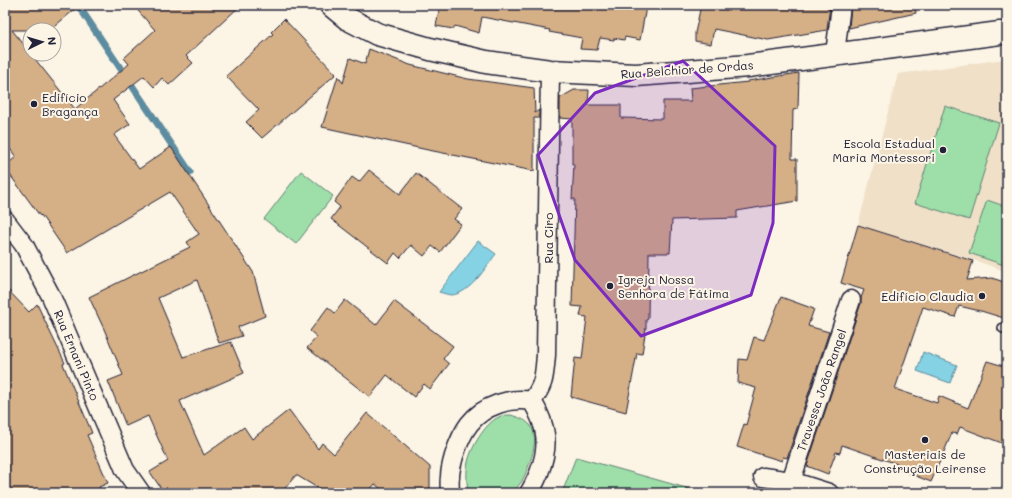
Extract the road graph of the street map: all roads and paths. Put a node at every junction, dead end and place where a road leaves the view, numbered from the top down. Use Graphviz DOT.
graph roads {
  1 [pos="330,5"];
  2 [pos="841,5"];
  3 [pos="1007,33"];
  4 [pos="835,54"];
  5 [pos="550,71"];
  6 [pos="5,220"];
  7 [pos="851,300"];
  8 [pos="532,401"];
  9 [pos="763,477"];
  10 [pos="791,481"];
  11 [pos="141,493"];
  12 [pos="450,493"];
  13 [pos="529,493"];
  14 [pos="829,493"];
  1 -- 5 [label="street, Rua Belchior de Ordas"];
  2 -- 4 [label="street"];
  3 -- 4 [label="street, Rua Belchior de Ordas"];
  4 -- 5 [label="street, Rua Belchior de Ordas"];
  5 -- 8 [label="street, Rua Ciro"];
  6 -- 11 [label="street, Rua Ernani Pinto"];
  7 -- 10 [label="street, Travessa João Rangel"];
  8 -- 12 [label="street"];
  8 -- 13 [label="street"];
  9 -- 10 [label="street"];
  10 -- 14 [label="street"];
}
